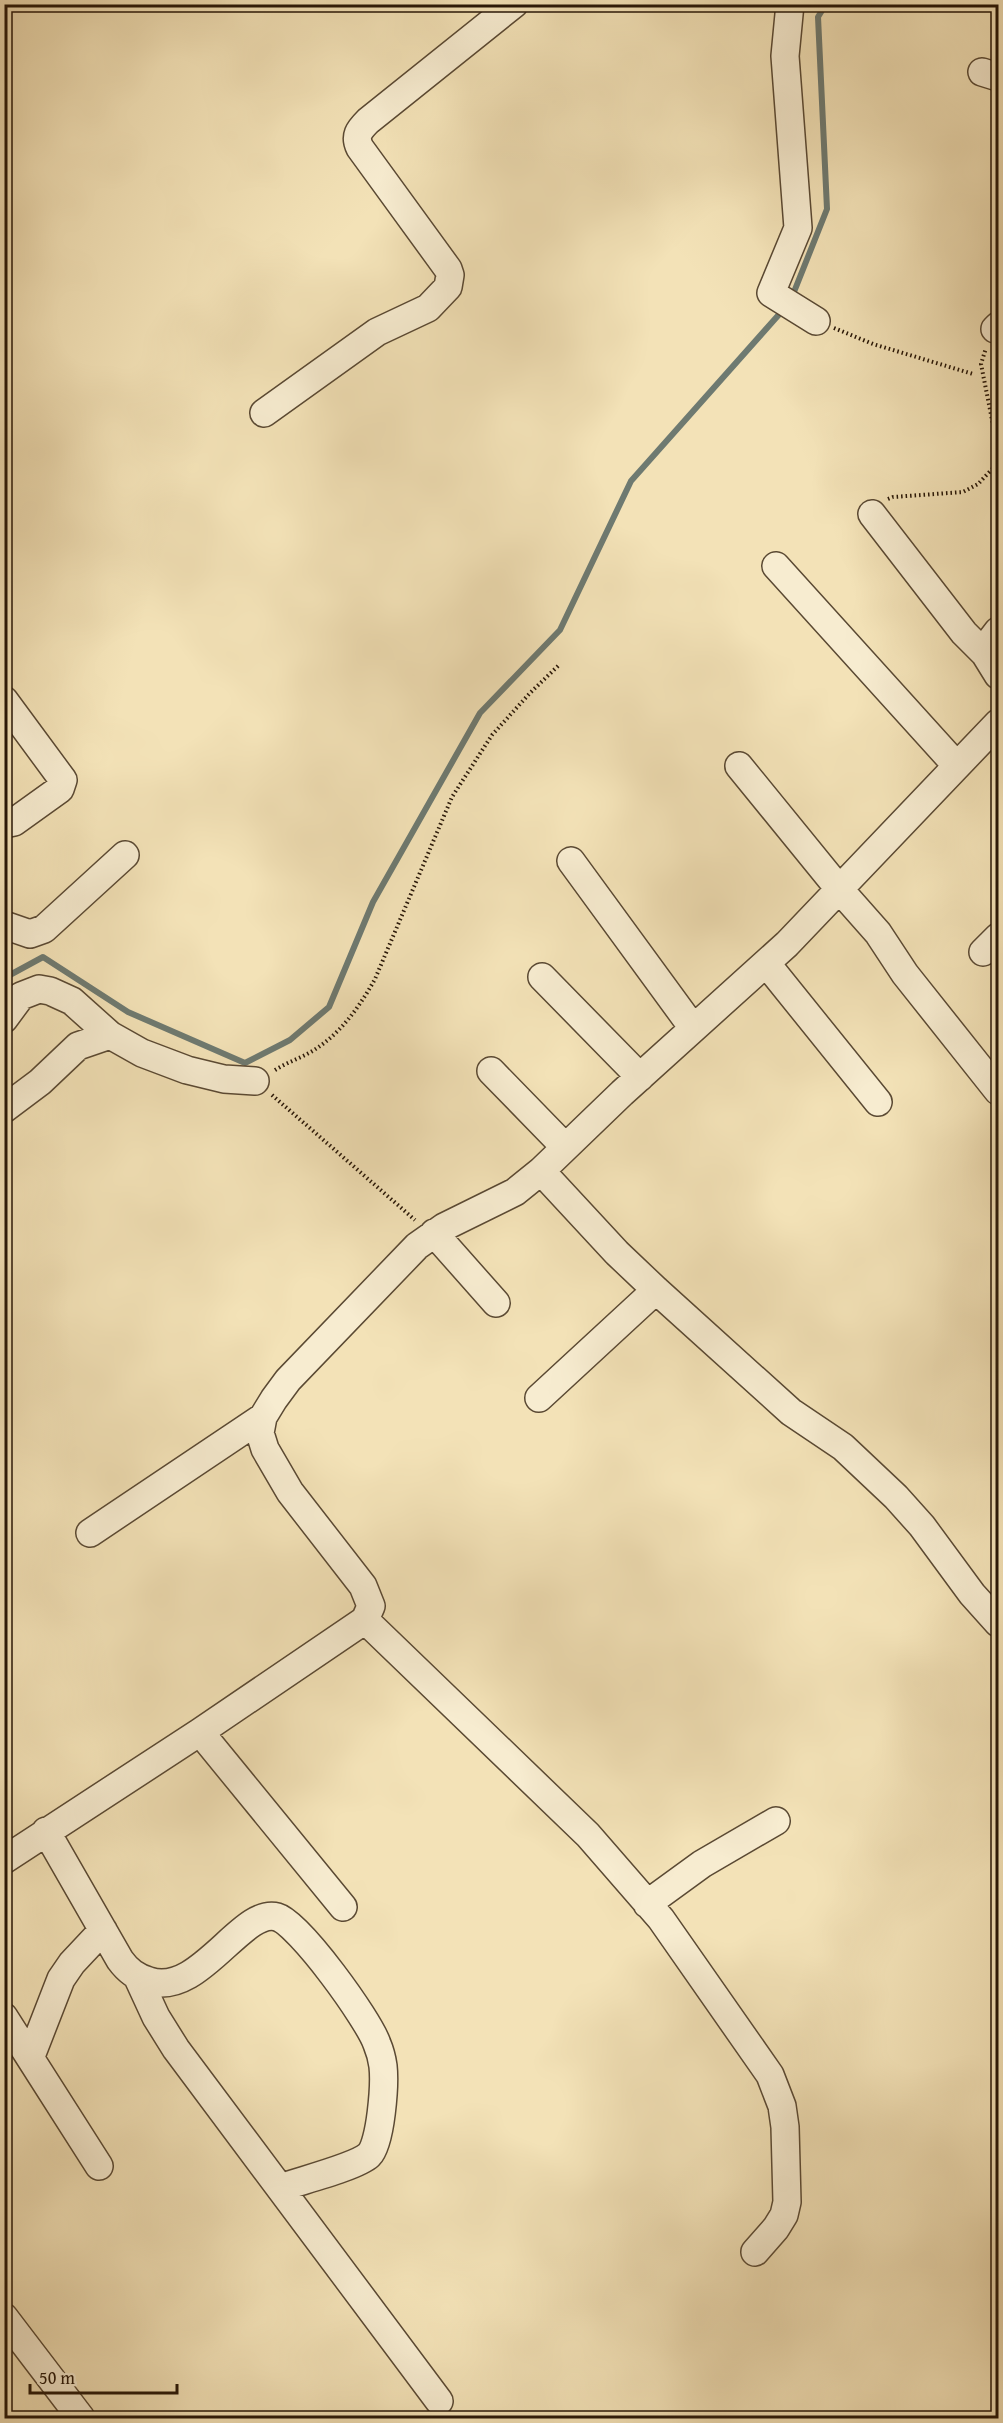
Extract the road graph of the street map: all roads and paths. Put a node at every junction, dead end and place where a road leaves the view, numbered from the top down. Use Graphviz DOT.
graph roads {
  1 [pos="514,4"];
  2 [pos="790,4"];
  3 [pos="810,318"];
  4 [pos="997,327"];
  5 [pos="973,374"];
  6 [pos="264,413"];
  7 [pos="872,514"];
  8 [pos="776,566"];
  9 [pos="994,654"];
  10 [pos="560,665"];
  11 [pos="4,700"];
  12 [pos="999,723"];
  13 [pos="739,765"];
  14 [pos="957,766"];
  15 [pos="4,821"];
  16 [pos="124,855"];
  17 [pos="571,861"];
  18 [pos="840,890"];
  19 [pos="4,925"];
  20 [pos="766,963"];
  21 [pos="542,977"];
  22 [pos="4,1019"];
  23 [pos="693,1028"];
  24 [pos="110,1035"];
  25 [pos="491,1071"];
  26 [pos="640,1077"];
  27 [pos="255,1081"];
  28 [pos="999,1092"];
  29 [pos="878,1102"];
  30 [pos="4,1109"];
  31 [pos="565,1147"];
  32 [pos="541,1171"];
  33 [pos="432,1234"];
  34 [pos="656,1290"];
  35 [pos="496,1303"];
  36 [pos="538,1398"];
  37 [pos="263,1417"];
  38 [pos="90,1533"];
  39 [pos="365,1620"];
  40 [pos="999,1623"];
  41 [pos="200,1732"];
  42 [pos="776,1821"];
  43 [pos="46,1831"];
  44 [pos="4,1860"];
  45 [pos="647,1904"];
  46 [pos="343,1907"];
  47 [pos="103,1929"];
  48 [pos="138,1978"];
  49 [pos="4,2017"];
  50 [pos="31,2056"];
  51 [pos="99,2166"];
  52 [pos="280,2188"];
  53 [pos="755,2252"];
  54 [pos="4,2317"];
  55 [pos="439,2401"];
  56 [pos="81,2418"];
  1 -- 6 [label="street"];
  2 -- 3 [label="street"];
  3 -- 5 [label="path"];
  4 -- 7 [label="path"];
  7 -- 9 [label="street"];
  8 -- 14 [label="street"];
  10 -- 27 [label="path"];
  11 -- 15 [label="street"];
  12 -- 14 [label="street"];
  13 -- 18 [label="street"];
  14 -- 18 [label="street"];
  16 -- 19 [label="street"];
  17 -- 23 [label="street"];
  18 -- 20 [label="street"];
  18 -- 28 [label="street"];
  20 -- 23 [label="street"];
  20 -- 29 [label="street"];
  21 -- 26 [label="street"];
  22 -- 24 [label="street"];
  23 -- 26 [label="street"];
  24 -- 27 [label="street"];
  24 -- 30 [label="street"];
  25 -- 31 [label="street"];
  26 -- 31 [label="street"];
  27 -- 33 [label="path"];
  31 -- 32 [label="street"];
  32 -- 33 [label="street"];
  32 -- 34 [label="street"];
  33 -- 35 [label="street"];
  33 -- 37 [label="street"];
  34 -- 36 [label="street"];
  34 -- 40 [label="street"];
  37 -- 38 [label="street"];
  37 -- 39 [label="street"];
  39 -- 41 [label="street"];
  39 -- 45 [label="street"];
  41 -- 43 [label="street"];
  41 -- 46 [label="street"];
  42 -- 45 [label="street"];
  43 -- 44 [label="street"];
  43 -- 47 [label="street"];
  45 -- 53 [label="street"];
  47 -- 48 [label="street"];
  47 -- 50 [label="street"];
  48 -- 52 [label="street"];
  48 -- 52 [label="street"];
  49 -- 50 [label="street"];
  50 -- 51 [label="street"];
  52 -- 55 [label="street"];
  54 -- 56 [label="street"];
}
